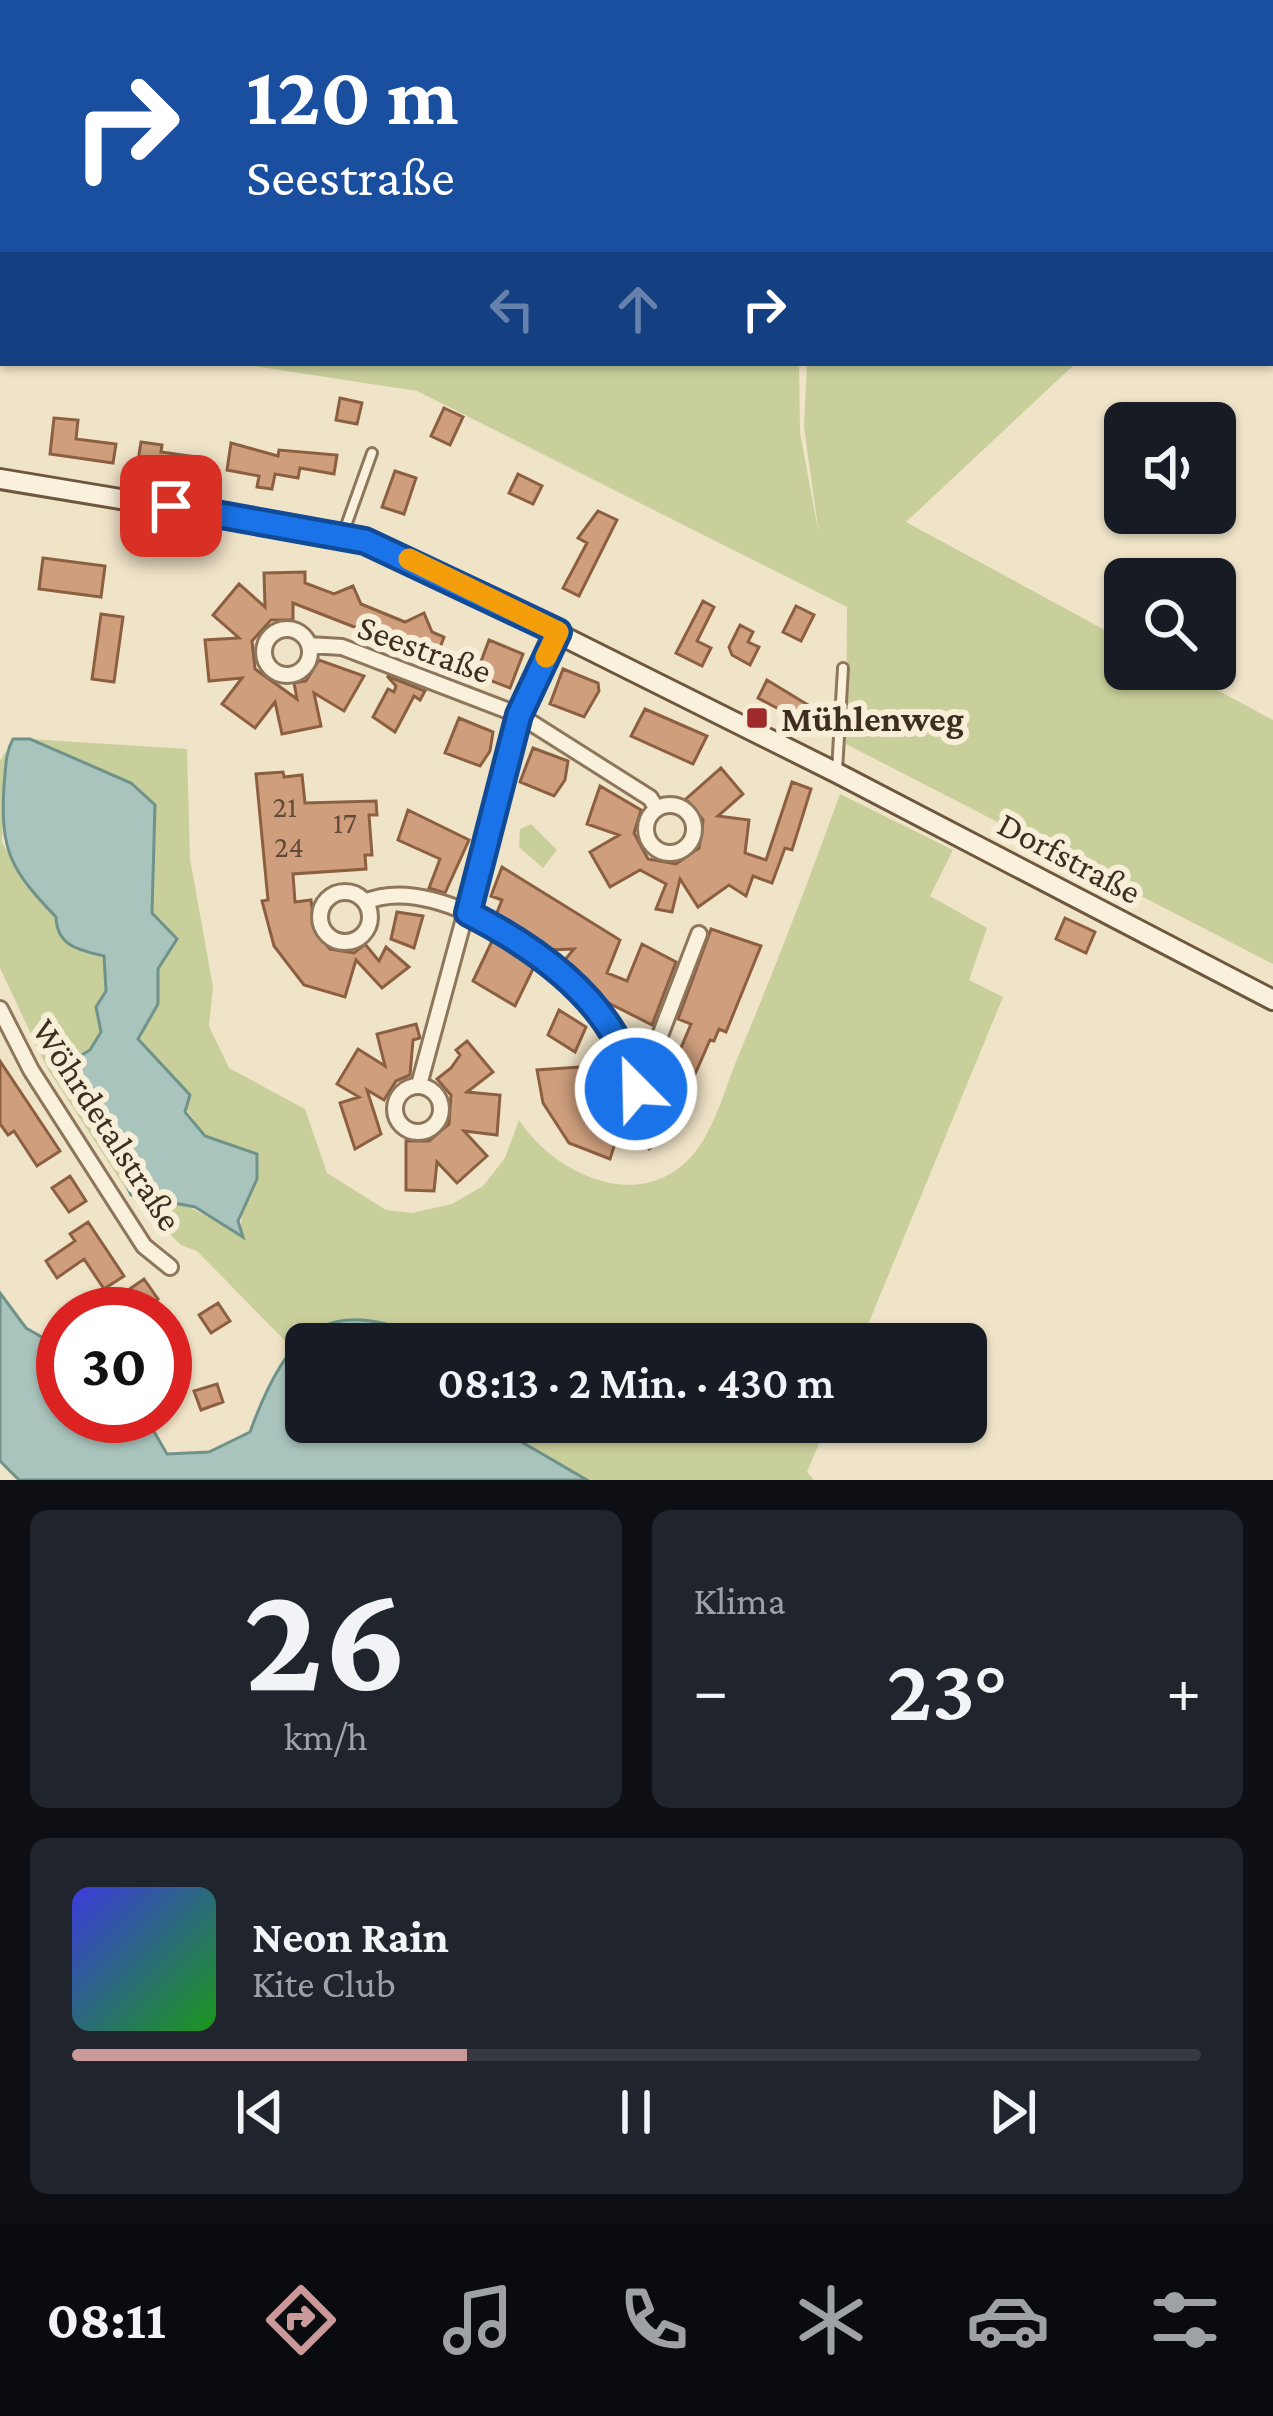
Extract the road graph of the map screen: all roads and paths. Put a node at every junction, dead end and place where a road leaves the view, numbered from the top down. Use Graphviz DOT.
graph roads {
  1 [pos="372,453"];
  2 [pos="0,479"];
  3 [pos="343,536"];
  4 [pos="558,632"];
  5 [pos="309,645"];
  6 [pos="844,668"];
  7 [pos="519,715"];
  8 [pos="837,773"];
  9 [pos="657,809"];
  10 [pos="365,902"];
  11 [pos="468,913"];
  12 [pos="699,934"];
  13 [pos="1273,1000"];
  14 [pos="0,1010"];
  15 [pos="613,1058"];
  16 [pos="634,1071"];
  17 [pos="419,1085"];
  18 [pos="170,1267"];
  1 -- 3 [label="lane"];
  2 -- 3 [label="main road, Dorfstraße"];
  3 -- 4 [label="main road, Dorfstraße"];
  4 -- 7 [label="street, Seestraße"];
  4 -- 8 [label="main road, Dorfstraße"];
  5 -- 7 [label="street, Seestraße"];
  6 -- 8 [label="lane"];
  7 -- 9 [label="street, Seestraße"];
  7 -- 11 [label="street, Seestraße"];
  8 -- 13 [label="main road, Dorfstraße"];
  10 -- 11 [label="street"];
  11 -- 15 [label="street"];
  11 -- 17 [label="street, Seestraße"];
  12 -- 16 [label="street"];
  14 -- 18 [label="street, Wöhrdetalstraße"];
  15 -- 16 [label="street"];
  15 -- 16 [label="street"];
}
